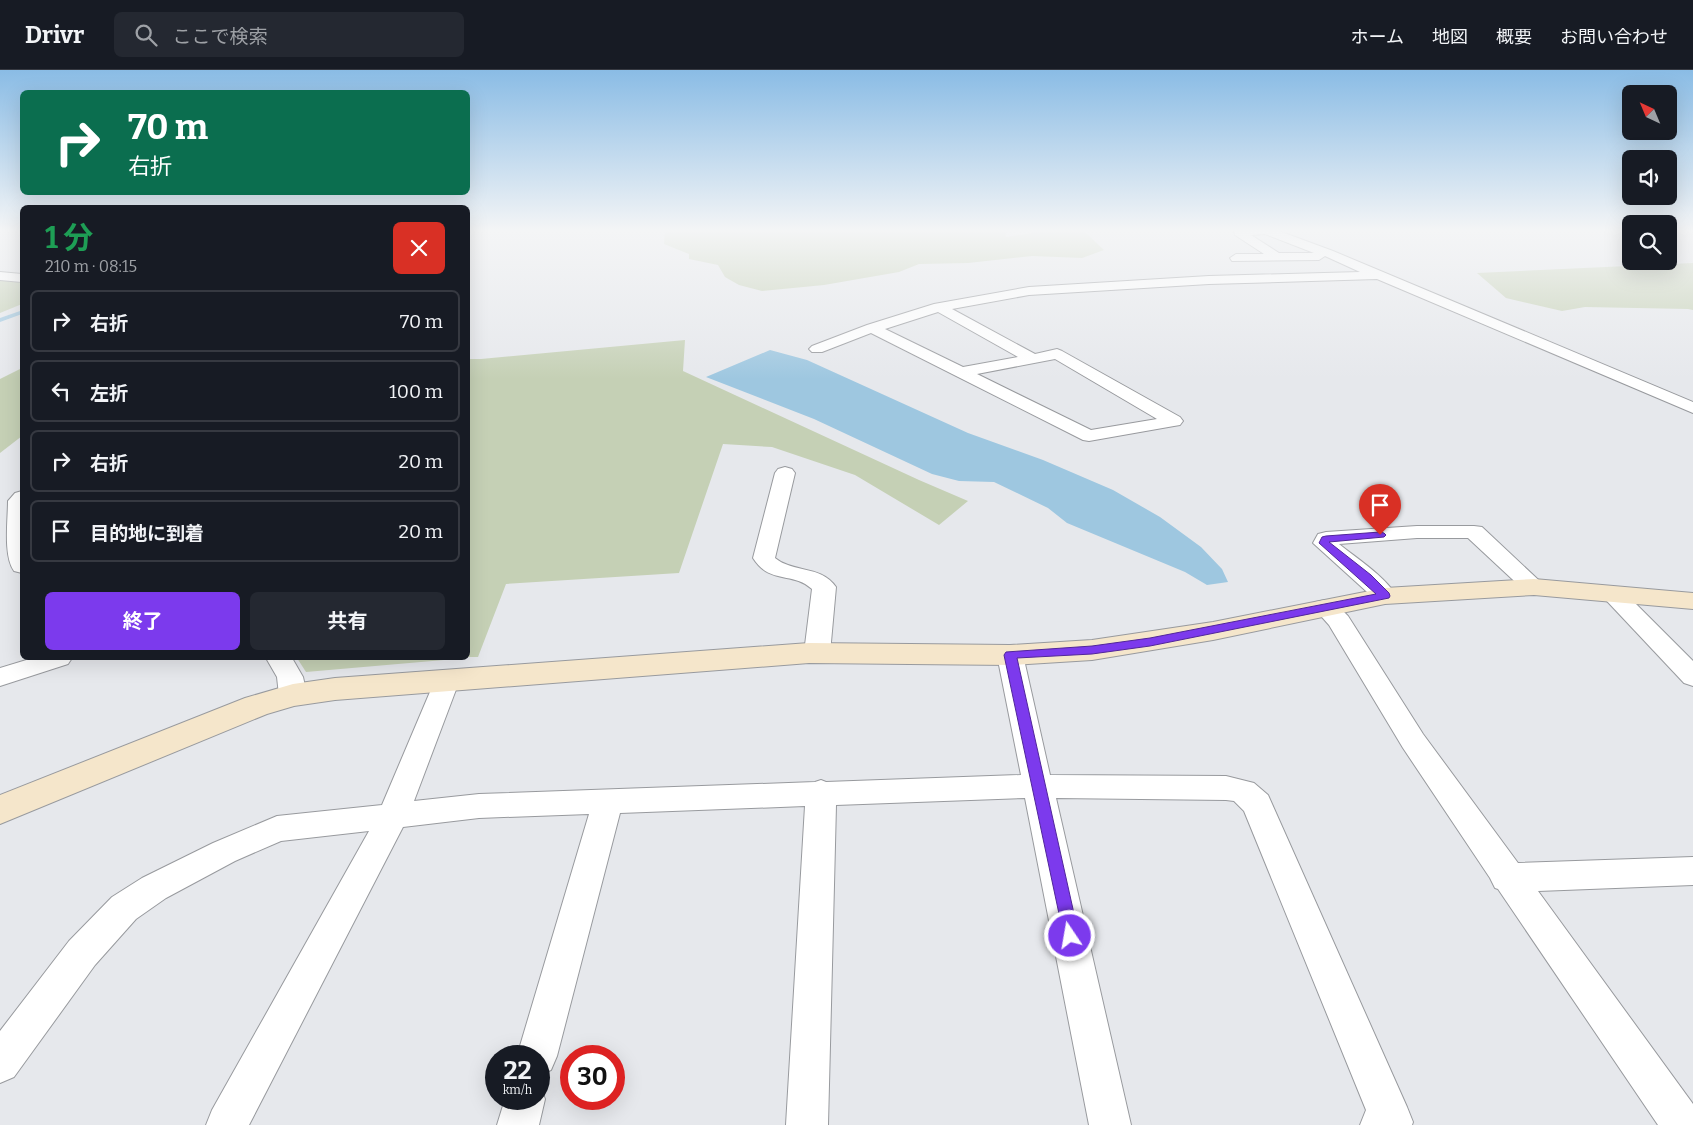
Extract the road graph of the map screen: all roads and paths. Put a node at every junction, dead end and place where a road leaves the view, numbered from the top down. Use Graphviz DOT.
graph roads {
  1 [pos="1205,280"];
  2 [pos="1393,280"];
  3 [pos="939,307"];
  4 [pos="872,328"];
  5 [pos="817,349"];
  6 [pos="1033,359"];
  7 [pos="962,372"];
  8 [pos="1693,408"];
  9 [pos="785,473"];
  10 [pos="20,499"];
  11 [pos="14,556"];
  12 [pos="1534,587"];
  13 [pos="1613,594"];
  14 [pos="1385,596"];
  15 [pos="1693,601"];
  16 [pos="1325,607"];
  17 [pos="817,654"];
  18 [pos="1010,655"];
  19 [pos="45,660"];
  20 [pos="280,660"];
  21 [pos="1693,677"];
  22 [pos="0,678"];
  23 [pos="447,679"];
  24 [pos="293,695"];
  25 [pos="1039,786"];
  26 [pos="822,792"];
  27 [pos="608,801"];
  28 [pos="0,810"];
  29 [pos="393,816"];
  30 [pos="1693,871"];
  31 [pos="1507,878"];
  32 [pos="540,1045"];
  33 [pos="0,1063"];
  34 [pos="522,1110"];
  35 [pos="227,1125"];
  36 [pos="518,1125"];
  37 [pos="806,1125"];
  38 [pos="1110,1125"];
  39 [pos="1381,1125"];
  40 [pos="1683,1125"];
  1 -- 3 [label="street"];
  2 -- 8 [label="street"];
  3 -- 4 [label="street"];
  3 -- 6 [label="street"];
  4 -- 5 [label="street"];
  4 -- 7 [label="street"];
  6 -- 7 [label="street"];
  6 -- 7 [label="street"];
  9 -- 17 [label="street"];
  10 -- 11 [label="street"];
  12 -- 13 [label="street"];
  12 -- 14 [label="street"];
  12 -- 14 [label="street"];
  13 -- 15 [label="street"];
  13 -- 21 [label="street"];
  14 -- 16 [label="street"];
  16 -- 18 [label="street"];
  16 -- 31 [label="street"];
  17 -- 18 [label="street"];
  17 -- 23 [label="street"];
  18 -- 25 [label="street"];
  19 -- 22 [label="street"];
  20 -- 24 [label="street"];
  23 -- 24 [label="street"];
  23 -- 29 [label="street"];
  24 -- 28 [label="street"];
  25 -- 26 [label="street"];
  25 -- 38 [label="street"];
  25 -- 39 [label="street"];
  26 -- 27 [label="street"];
  26 -- 37 [label="street"];
  27 -- 29 [label="street"];
  27 -- 32 [label="street"];
  29 -- 33 [label="street"];
  29 -- 35 [label="street"];
  30 -- 31 [label="street"];
  31 -- 40 [label="street"];
  34 -- 36 [label="street"];
}
